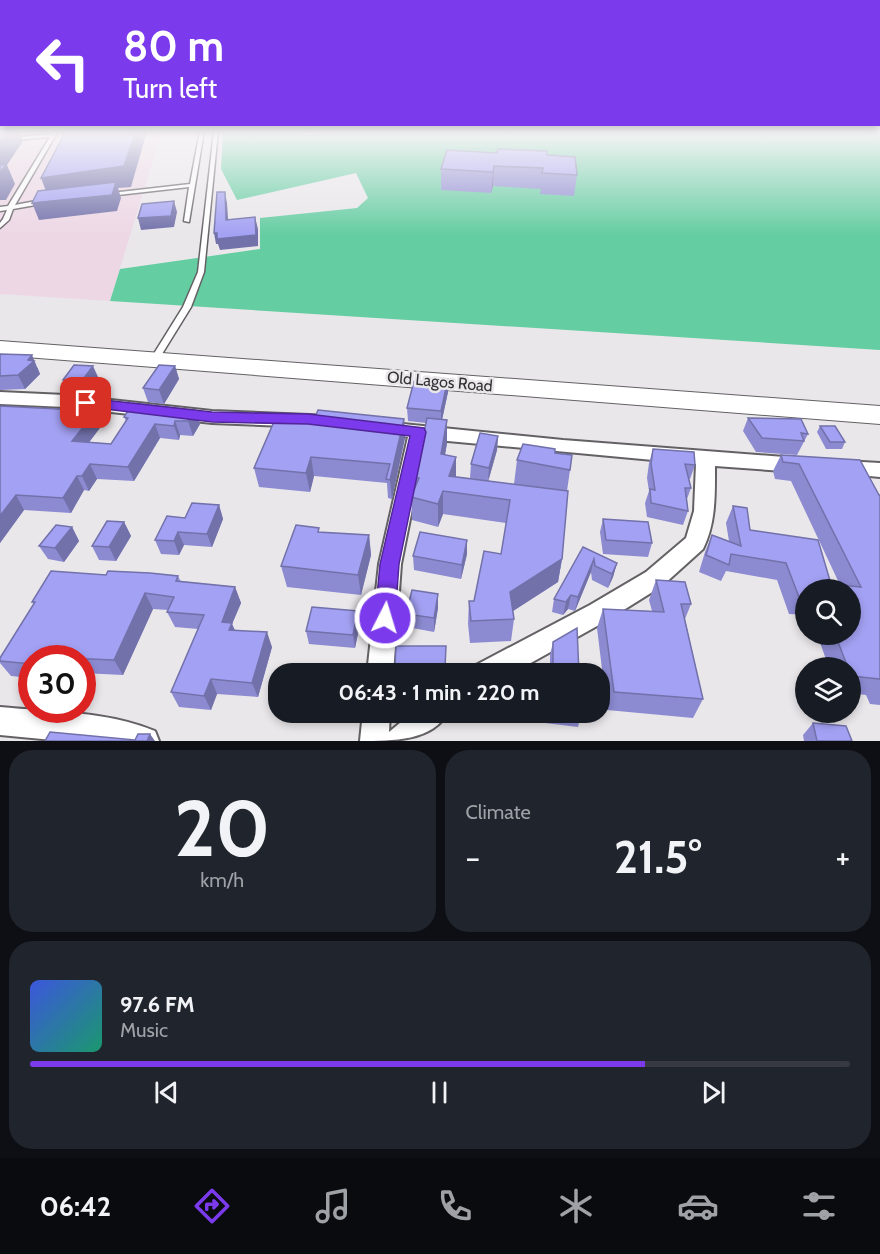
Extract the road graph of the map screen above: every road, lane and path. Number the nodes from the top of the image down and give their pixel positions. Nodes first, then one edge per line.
1 (35, 166) edge
2 (196, 166) edge
3 (212, 166) edge
4 (192, 185) junction
5 (105, 195) edge
6 (52, 201) edge
7 (10, 208) junction
8 (0, 209) edge
9 (188, 221) dead end
10 (0, 226) edge
11 (0, 348) edge
12 (154, 360) junction
13 (0, 398) edge
14 (880, 415) edge
15 (418, 432) junction
16 (706, 458) junction
17 (880, 471) edge
18 (381, 663) edge
19 (505, 663) edge
20 (0, 722) edge
21 (376, 723) edge
22 (421, 723) edge
23 (146, 741) edge
24 (374, 741) edge
25 (399, 741) edge

1 - 7 lane
2 - 4 lane
3 - 12 lane
4 - 5 lane
4 - 9 lane
6 - 7 lane
7 - 8 lane
7 - 10 lane
11 - 12 main road, Old Lagos Road
12 - 14 main road, Old Lagos Road
13 - 15 street
15 - 16 street
15 - 18 street
16 - 17 street
16 - 19 street
20 - 23 street
21 - 24 street
22 - 25 street

